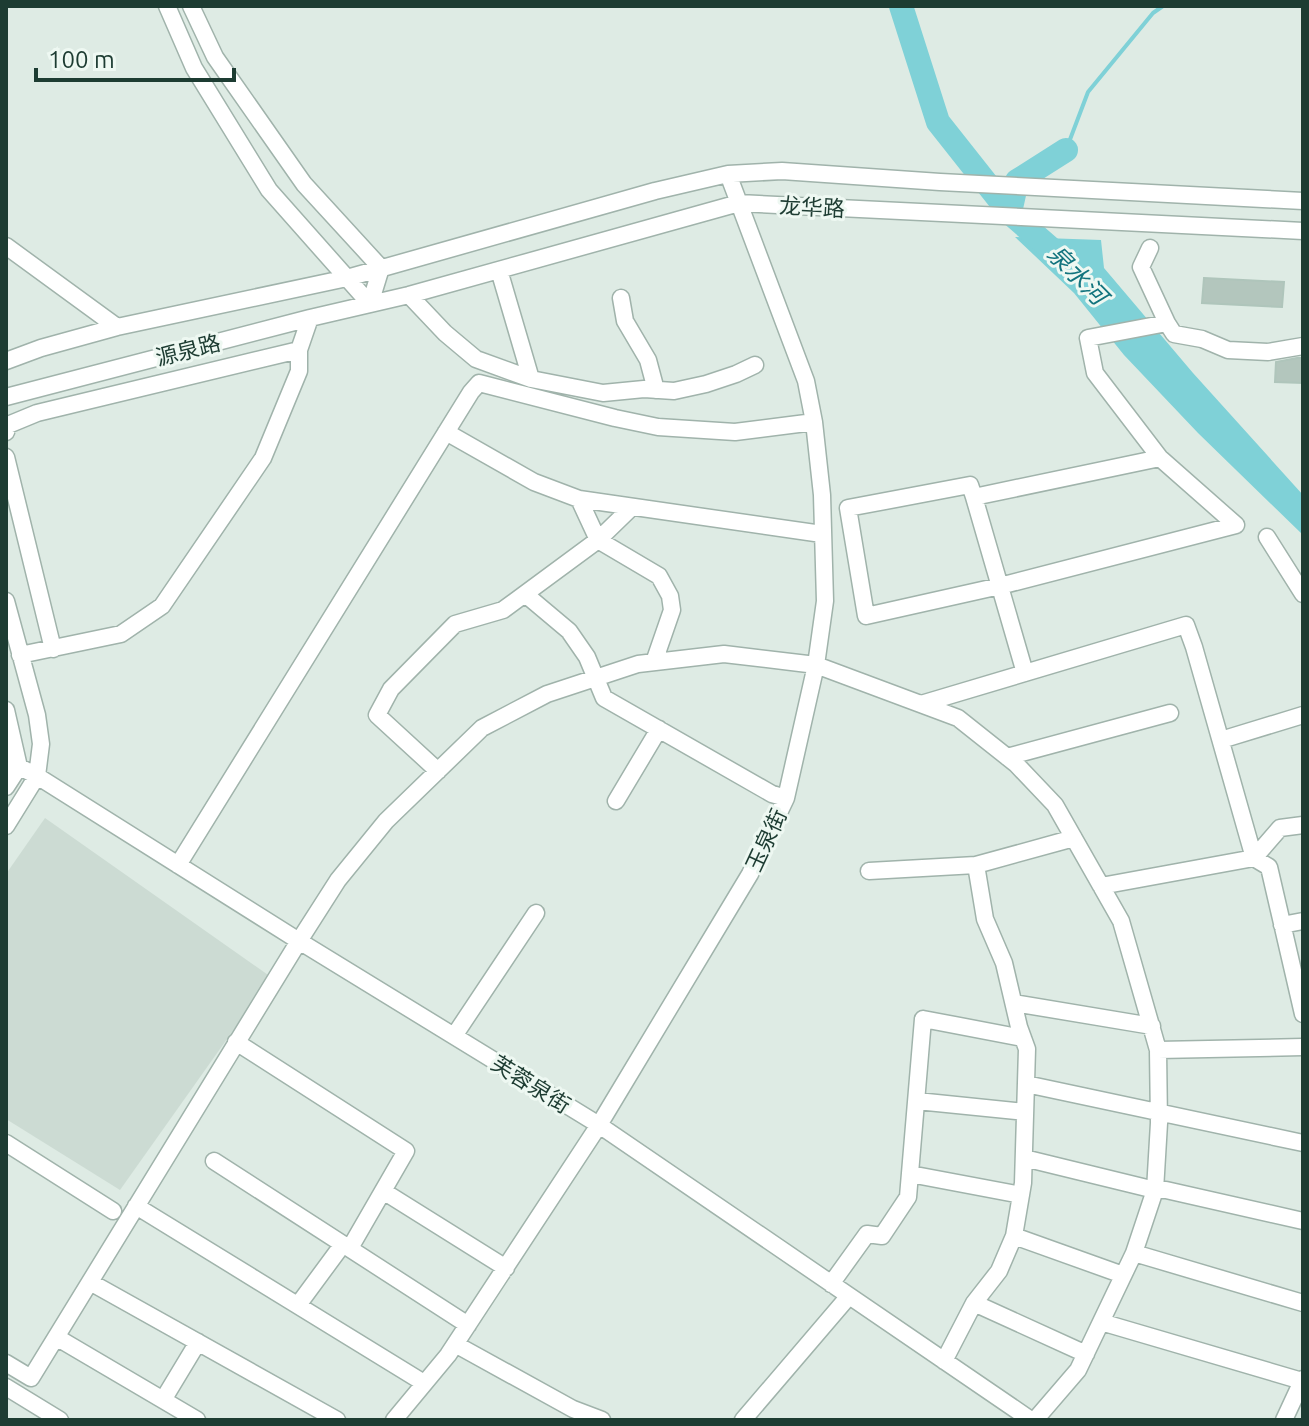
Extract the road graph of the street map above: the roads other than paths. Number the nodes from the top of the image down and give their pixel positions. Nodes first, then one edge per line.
1 (167, 6) edge
2 (191, 6) edge
3 (728, 174) junction
4 (1303, 201) edge
5 (739, 203) junction
6 (1303, 231) edge
7 (6, 246) edge
8 (1150, 248) dead end
9 (381, 268) junction
10 (499, 270) junction
11 (347, 278) junction
12 (409, 295) junction
13 (621, 298) dead end
14 (370, 304) junction
15 (310, 318) junction
16 (1167, 323) junction
17 (117, 327) junction
18 (1303, 346) edge
19 (299, 350) junction
20 (6, 361) edge
21 (755, 365) dead end
22 (531, 379) junction
23 (656, 390) junction
24 (6, 397) edge
25 (814, 422) junction
26 (6, 432) edge
27 (446, 432) junction
28 (6, 457) edge
29 (1160, 458) junction
30 (974, 497) junction
31 (579, 499) junction
32 (632, 507) junction
33 (822, 534) junction
34 (1267, 537) dead end
35 (598, 540) junction
36 (1000, 586) junction
37 (525, 594) junction
38 (1303, 594) edge
39 (6, 601) edge
40 (53, 649) junction
41 (20, 655) junction
42 (654, 662) junction
43 (816, 665) junction
44 (1025, 673) junction
45 (595, 678) junction
46 (921, 704) junction
47 (6, 710) edge
48 (1170, 713) dead end
49 (1303, 715) edge
50 (659, 729) junction
51 (1221, 740) junction
52 (1007, 757) junction
53 (12, 764) edge
54 (438, 771) junction
55 (37, 776) junction
56 (6, 787) edge
57 (786, 798) junction
58 (616, 801) dead end
59 (1303, 825) edge
60 (6, 826) edge
61 (1074, 838) junction
62 (1254, 858) junction
63 (178, 865) junction
64 (976, 865) junction
65 (869, 871) dead end
66 (1101, 886) junction
67 (536, 913) dead end
68 (1303, 921) edge
69 (1282, 925) junction
70 (299, 941) junction
71 (1014, 1003) junction
72 (1303, 1014) edge
73 (1152, 1026) junction
74 (454, 1036) junction
75 (1023, 1038) junction
76 (236, 1042) junction
77 (1303, 1047) edge
78 (1158, 1050) junction
79 (1026, 1084) junction
80 (917, 1101) junction
81 (1025, 1112) junction
82 (1159, 1112) junction
83 (599, 1125) junction
84 (6, 1143) edge
85 (1303, 1143) edge
86 (1024, 1158) junction
87 (214, 1161) dead end
88 (910, 1174) junction
89 (1155, 1190) junction
90 (383, 1191) junction
91 (1021, 1195) junction
92 (136, 1206) junction
93 (113, 1211) dead end
94 (1303, 1221) edge
95 (1014, 1236) junction
96 (346, 1246) junction
97 (1134, 1253) junction
98 (506, 1268) junction
99 (1123, 1275) junction
100 (90, 1282) junction
101 (831, 1284) junction
102 (849, 1296) junction
103 (974, 1303) junction
104 (1303, 1303) edge
105 (298, 1305) junction
106 (1101, 1322) junction
107 (468, 1325) junction
108 (56, 1337) junction
109 (198, 1342) junction
110 (455, 1344) junction
111 (1086, 1354) junction
112 (944, 1361) junction
113 (6, 1363) edge
114 (1303, 1380) edge
115 (424, 1383) junction
116 (6, 1387) edge
117 (163, 1400) junction
118 (60, 1420) edge
119 (197, 1420) edge
120 (337, 1420) edge
121 (394, 1420) edge
122 (602, 1420) edge
123 (743, 1420) edge
124 (1033, 1420) edge
125 (1284, 1420) edge

1 - 11 street
2 - 9 street
3 - 4 street, 龙华路
3 - 5 street, 玉泉街
3 - 9 street, 龙华路
5 - 6 street, 龙华路
5 - 10 street, 龙华路
5 - 25 street, 玉泉街
7 - 17 street
8 - 16 street
9 - 11 street, 龙华路
9 - 14 street
10 - 12 street, 龙华路
10 - 22 street
11 - 14 street
11 - 17 street, 源泉路
12 - 14 street, 龙华路
12 - 22 street
13 - 23 street
14 - 15 street, 源泉路
15 - 19 street
15 - 24 street, 源泉路
16 - 18 street
16 - 29 street
17 - 20 street, 源泉路
19 - 26 street
19 - 40 street
21 - 23 street
22 - 23 street
25 - 27 street
25 - 33 street, 玉泉街
27 - 31 street
27 - 63 street
28 - 40 street
29 - 30 street
29 - 36 street
30 - 36 street
30 - 36 street
31 - 32 street
31 - 35 street
32 - 33 street
32 - 35 street
33 - 43 street, 玉泉街
34 - 38 street
35 - 37 street
35 - 42 street
36 - 44 street
37 - 45 street
37 - 54 street
39 - 41 street
40 - 41 street
41 - 55 street
42 - 43 street
42 - 45 street
43 - 46 street
43 - 57 street, 玉泉街
44 - 46 street
44 - 51 street
45 - 50 street
45 - 54 street
46 - 52 street
47 - 53 street
48 - 52 street
49 - 51 street
50 - 57 street
50 - 58 street
51 - 62 street
52 - 61 street
53 - 55 street, 芙蓉泉街
53 - 56 street
54 - 70 street
55 - 60 street
55 - 63 street, 芙蓉泉街
57 - 83 street, 玉泉街
59 - 62 street
61 - 64 street
61 - 66 street
62 - 66 street
62 - 69 street
63 - 70 street, 芙蓉泉街
64 - 65 street
64 - 71 street
66 - 73 street
67 - 74 street
68 - 69 street
69 - 72 street
70 - 74 street, 芙蓉泉街
70 - 76 street
71 - 73 street
71 - 75 street
73 - 78 street
74 - 83 street, 芙蓉泉街
75 - 79 street
75 - 80 street
76 - 90 street
76 - 92 street
77 - 78 street
78 - 82 street
79 - 81 street
79 - 82 street
80 - 81 street
80 - 88 street
81 - 86 street
82 - 85 street
82 - 89 street
83 - 98 street, 玉泉街
83 - 101 street, 芙蓉泉街
84 - 93 street
86 - 89 street
86 - 91 street
87 - 96 street
88 - 91 street
88 - 101 street
89 - 94 street
89 - 97 street
90 - 96 street
90 - 98 street
91 - 95 street
92 - 100 street
92 - 105 street
95 - 99 street
95 - 103 street
96 - 105 street
96 - 107 street
97 - 99 street
97 - 104 street
98 - 107 street, 玉泉街
99 - 106 street
100 - 108 street
100 - 109 street
101 - 102 street, 芙蓉泉街
102 - 112 street, 芙蓉泉街
102 - 123 street
103 - 111 street
103 - 112 street
105 - 115 street
106 - 111 street
106 - 114 street
107 - 110 street, 玉泉街
108 - 113 street
108 - 117 street
109 - 117 street
109 - 120 street
110 - 115 street, 玉泉街
110 - 122 street
111 - 124 street
112 - 124 street, 芙蓉泉街
114 - 125 street
115 - 121 street, 玉泉街
116 - 118 street
117 - 119 street

